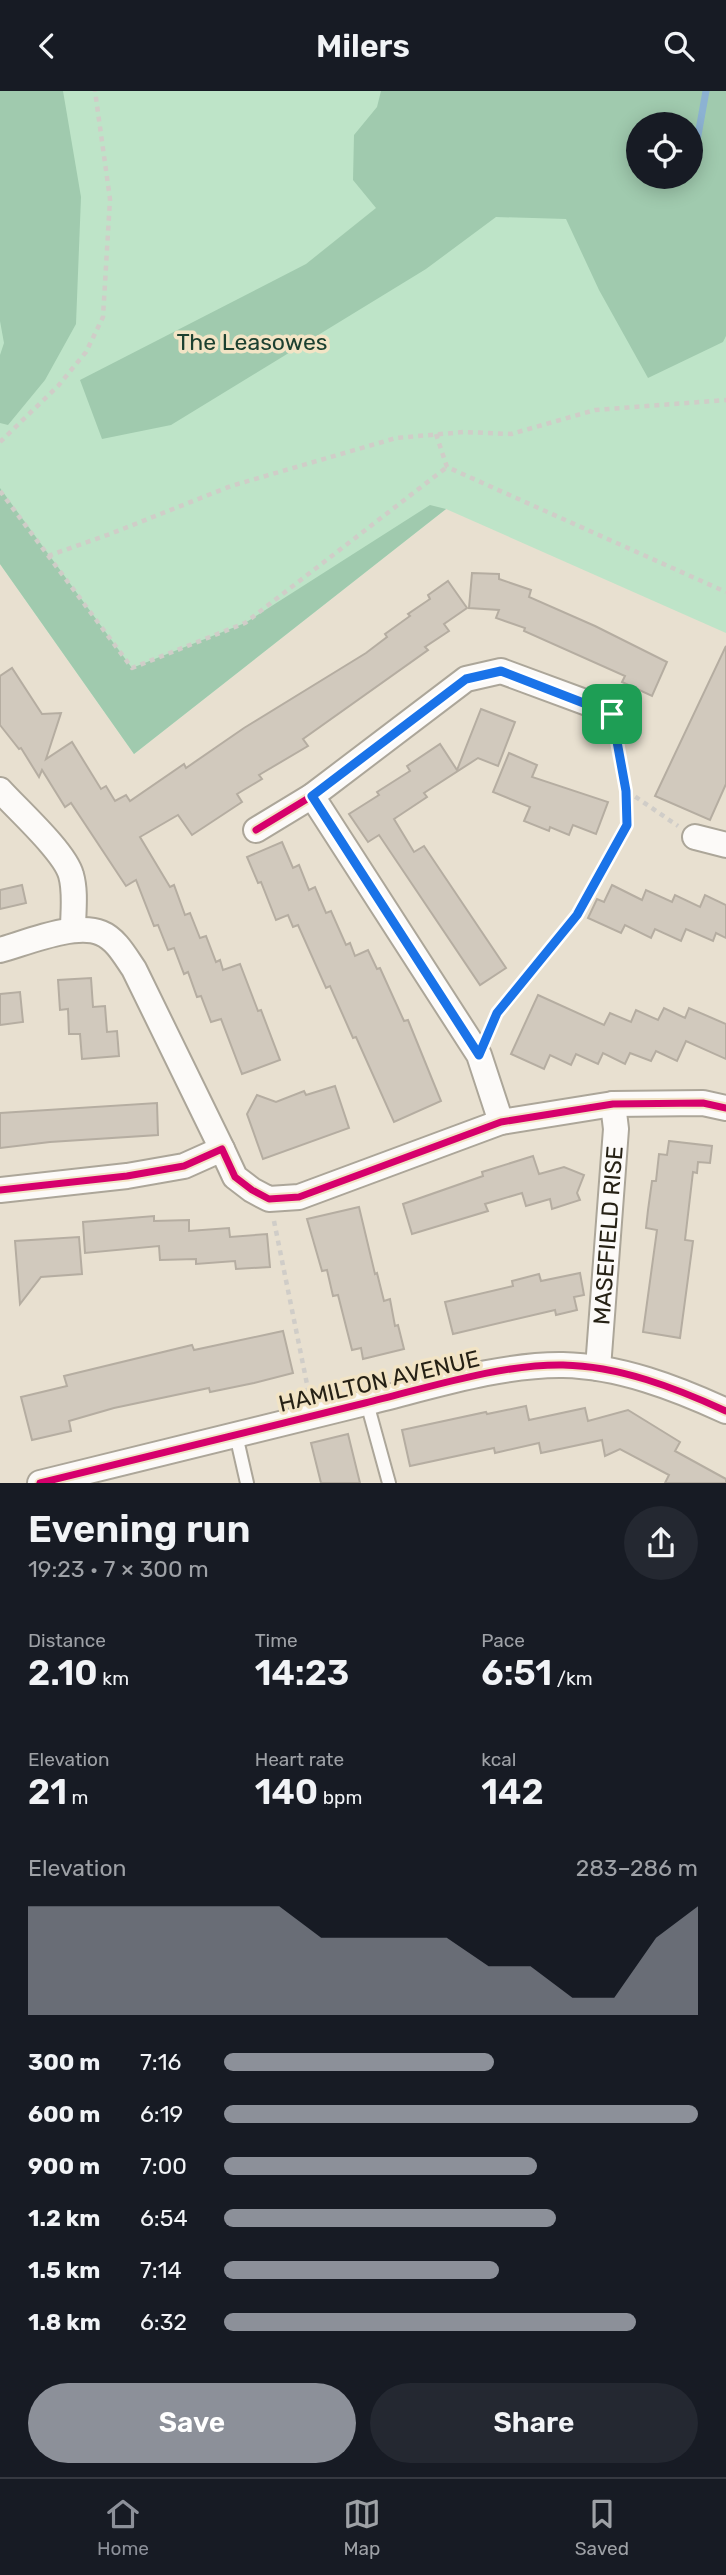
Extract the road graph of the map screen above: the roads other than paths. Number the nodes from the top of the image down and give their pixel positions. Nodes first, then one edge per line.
1 (593, 705) road end
2 (0, 790) edge
3 (312, 796) junction
4 (256, 830) dead end
5 (695, 837) road end
6 (726, 845) edge
7 (73, 930) junction
8 (0, 950) edge
9 (612, 1104) junction
10 (726, 1108) edge
11 (501, 1122) junction
12 (222, 1149) junction
13 (0, 1191) edge
14 (597, 1368) junction
15 (367, 1403) junction
16 (726, 1411) edge
17 (236, 1434) junction
18 (40, 1483) edge
19 (247, 1483) edge
20 (389, 1483) edge

1 - 3 street
2 - 7 street
3 - 4 street
3 - 11 street
5 - 6 street
7 - 8 street
7 - 12 street
9 - 10 street
9 - 11 street
9 - 14 street, MASEFIELD RISE
11 - 12 street
12 - 13 street
14 - 15 street, HAMILTON AVENUE
14 - 16 street, HAMILTON AVENUE
15 - 17 street, HAMILTON AVENUE
15 - 20 lane
17 - 18 street, HAMILTON AVENUE
17 - 19 lane

